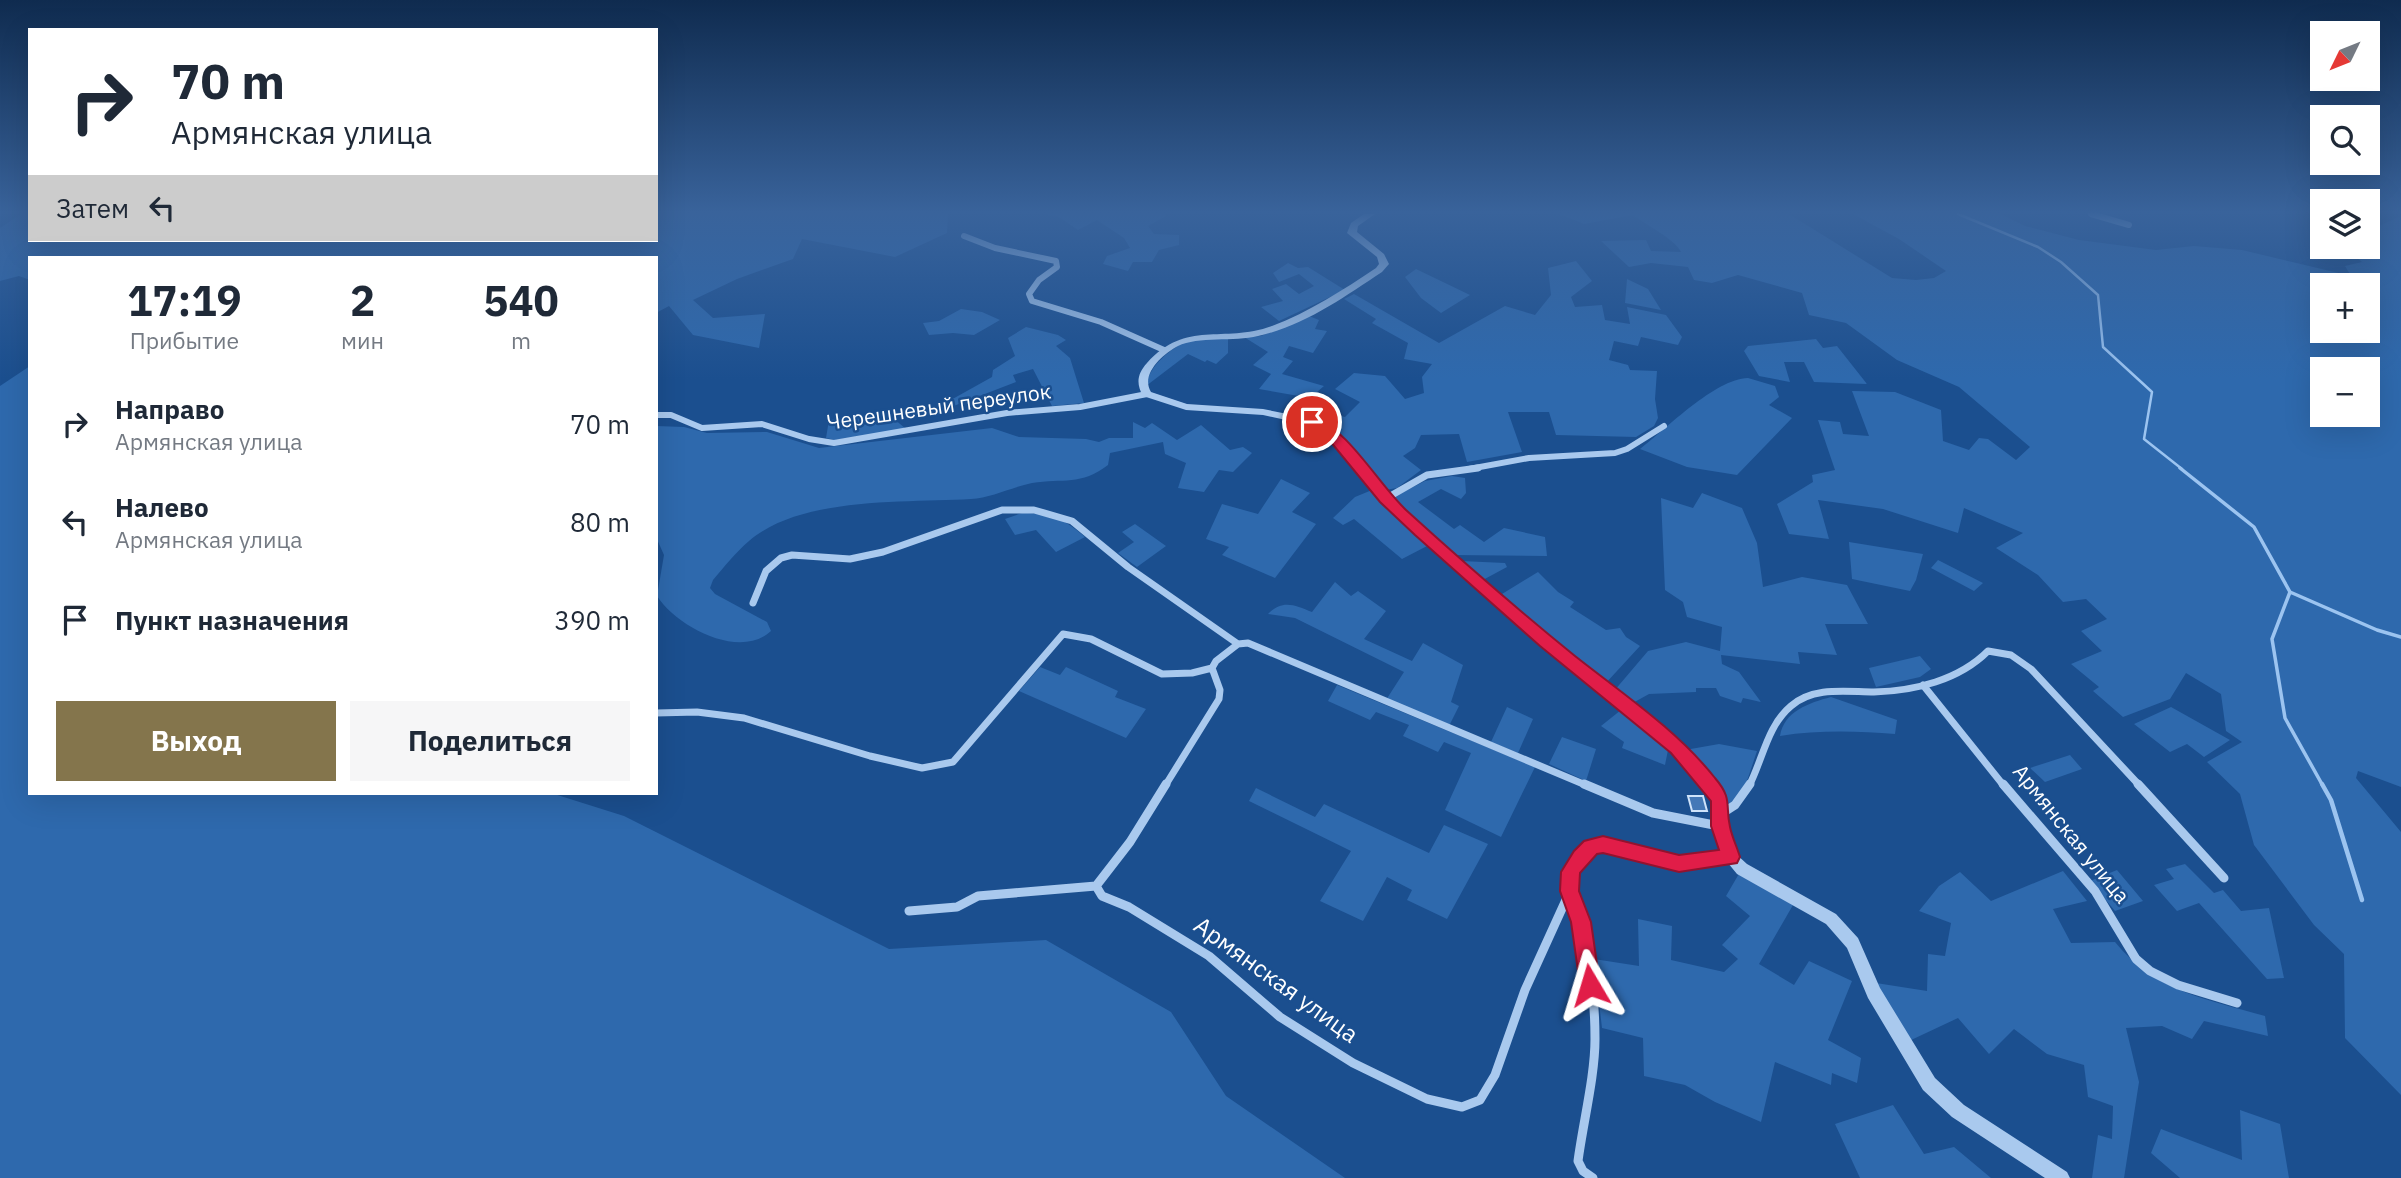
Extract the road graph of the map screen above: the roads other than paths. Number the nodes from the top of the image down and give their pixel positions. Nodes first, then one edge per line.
1 (1055, 269) edge
2 (1378, 269) edge
3 (1164, 350) junction
4 (1147, 394) junction
5 (658, 415) edge
6 (1664, 426) dead end
7 (1385, 499) junction
8 (753, 603) dead end
9 (1238, 644) junction
10 (1212, 668) junction
11 (1923, 685) junction
12 (658, 713) edge
13 (1720, 820) junction
14 (1730, 857) junction
15 (2224, 877) dead end
16 (1096, 886) junction
17 (1570, 891) junction
18 (909, 911) dead end
19 (2237, 1003) dead end
20 (1593, 1178) edge
21 (2062, 1178) edge

1 - 3 street
2 - 3 street
3 - 4 street
4 - 5 street, Черешневый переулок
4 - 7 street
6 - 7 street
7 - 13 street
8 - 9 street
9 - 10 street
9 - 13 street
10 - 12 street
10 - 16 street
11 - 13 street
11 - 15 street
11 - 19 street, Армянская улица
13 - 14 street
14 - 17 street, Армянская улица
14 - 21 street
16 - 17 street, Армянская улица
16 - 18 street
17 - 20 street

